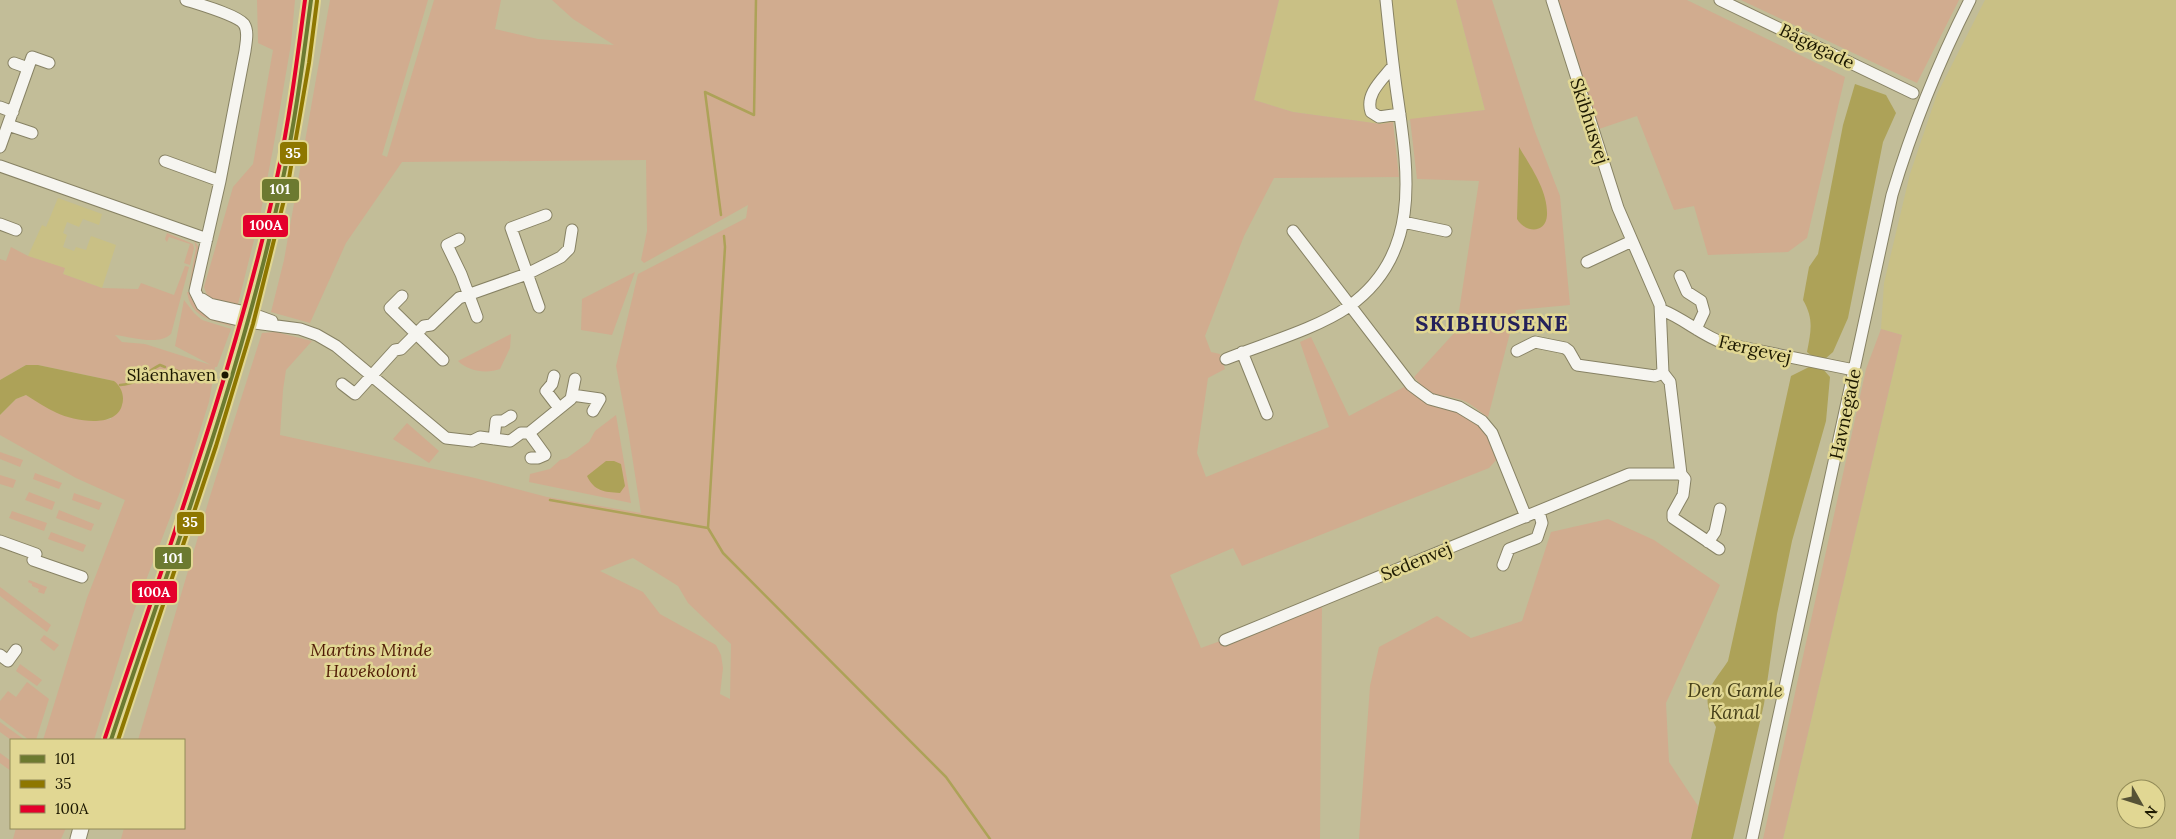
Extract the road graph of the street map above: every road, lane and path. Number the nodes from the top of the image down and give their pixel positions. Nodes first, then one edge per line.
1 (186, 0) edge
2 (311, 0) edge
3 (1386, 0) edge
4 (1552, 0) edge
5 (1720, 0) edge
6 (1970, 0) edge
7 (14, 63) dead end
8 (49, 63) dead end
9 (1393, 66) junction
10 (28, 68) junction
11 (1913, 93) dead end
12 (0, 108) edge
13 (13, 112) junction
14 (1400, 114) junction
15 (8, 125) junction
16 (32, 133) dead end
17 (0, 147) edge
18 (165, 161) dead end
19 (0, 166) edge
20 (220, 181) junction
21 (546, 215) dead end
22 (1403, 222) junction
23 (0, 224) edge
24 (16, 230) dead end
25 (572, 230) dead end
26 (1293, 231) dead end
27 (1446, 231) dead end
28 (207, 239) junction
29 (459, 239) dead end
30 (1632, 241) junction
31 (1587, 262) dead end
32 (527, 274) junction
33 (1680, 276) dead end
34 (468, 294) junction
35 (402, 296) dead end
36 (1349, 306) junction
37 (539, 307) dead end
38 (1662, 310) junction
39 (249, 318) junction
40 (477, 318) dead end
41 (1696, 329) junction
42 (416, 334) junction
43 (1517, 351) dead end
44 (1242, 352) junction
45 (1226, 359) dead end
46 (443, 360) dead end
47 (1854, 370) junction
48 (1663, 373) junction
49 (371, 375) junction
50 (554, 376) dead end
51 (575, 379) dead end
52 (342, 384) dead end
53 (572, 395) junction
54 (559, 408) junction
55 (593, 411) dead end
56 (1266, 414) dead end
57 (511, 416) dead end
58 (529, 433) junction
59 (494, 439) junction
60 (531, 458) dead end
61 (1681, 474) junction
62 (1720, 509) dead end
63 (1538, 512) junction
64 (1526, 517) junction
65 (0, 541) edge
66 (1708, 542) junction
67 (1719, 549) dead end
68 (1503, 565) dead end
69 (82, 576) dead end
70 (1225, 640) dead end
71 (16, 650) dead end
72 (0, 655) edge
73 (113, 738) edge
74 (1752, 839) edge

1 - 20 street
2 - 39 main road
3 - 9 street
4 - 30 street, Skibhusvej
5 - 11 street, Bågøgade
6 - 47 street, Havnegade
7 - 10 street
8 - 10 street
9 - 14 street
9 - 14 street
10 - 13 street
12 - 13 street
13 - 15 street
14 - 22 street
15 - 16 street
15 - 17 street
18 - 20 street
19 - 28 street
20 - 28 street
21 - 32 street
22 - 27 street
22 - 36 street
23 - 24 street
25 - 32 street
26 - 36 street
28 - 39 street
29 - 34 street
30 - 31 street
30 - 38 street, Skibhusvej
32 - 34 street
32 - 37 street
33 - 41 street
34 - 40 street
34 - 42 street
35 - 42 street
36 - 44 street
36 - 64 street
38 - 41 street, Færgevej
38 - 48 street, Skibhusvej
39 - 49 street
39 - 73 main road
41 - 47 street, Færgevej
42 - 46 street
42 - 49 street
43 - 48 street
44 - 45 street
44 - 56 street
47 - 74 street, Havnegade
48 - 61 street, Skibhusvej
49 - 52 street
49 - 59 street
50 - 54 street
51 - 53 street
53 - 54 street
53 - 55 street
54 - 58 street
57 - 59 street
58 - 59 street
58 - 60 street
61 - 63 street
61 - 66 street, Skibhusvej
62 - 66 street
63 - 64 street, Sedenvej
63 - 68 street
64 - 70 street, Sedenvej
65 - 69 street
66 - 67 street, Skibhusvej
71 - 72 street

